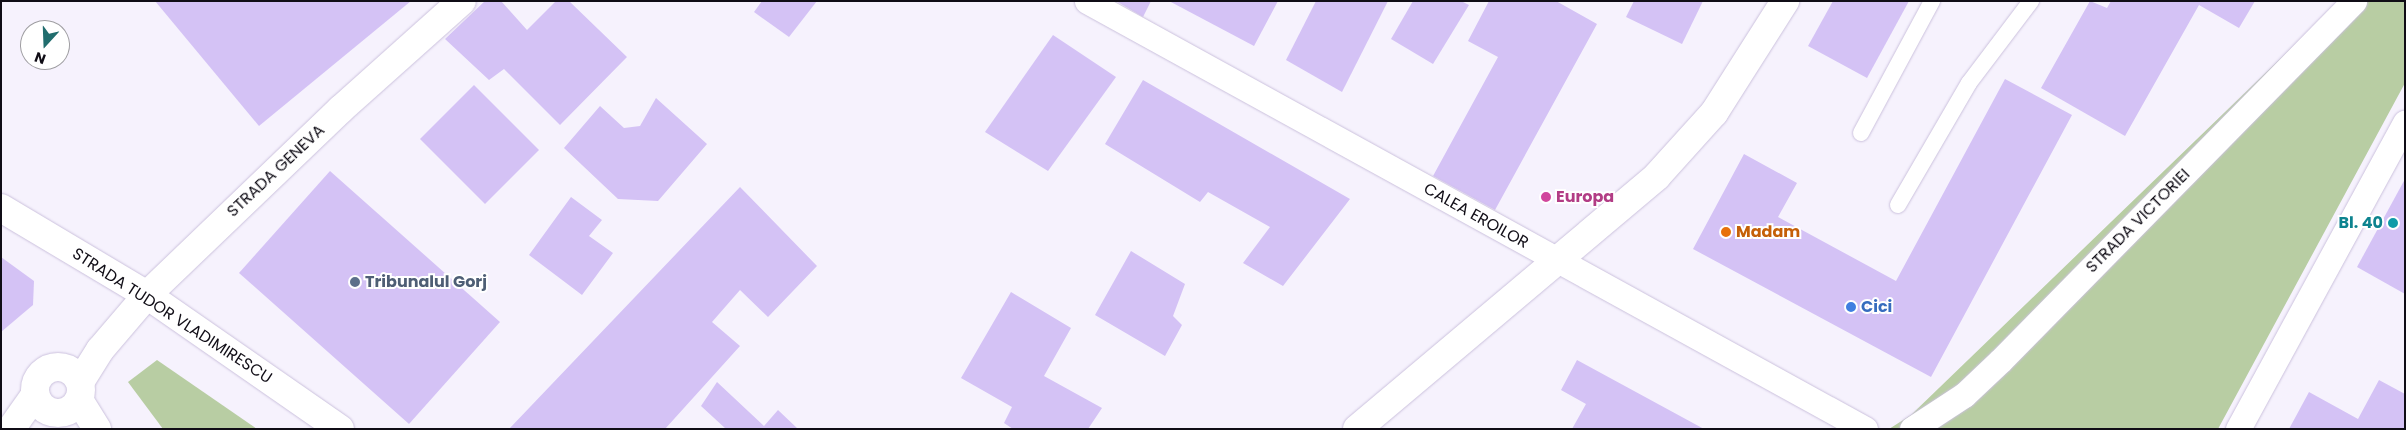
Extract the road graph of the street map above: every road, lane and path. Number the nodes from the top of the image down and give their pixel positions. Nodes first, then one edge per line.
1 (462, 1) edge
2 (1088, 1) edge
3 (1785, 1) edge
4 (1932, 1) edge
5 (2031, 1) edge
6 (2354, 1) edge
7 (2405, 123) edge
8 (1862, 133) dead end
9 (1898, 205) dead end
10 (1, 208) edge
11 (1556, 260) junction
12 (147, 296) junction
13 (63, 400) edge
14 (11, 428) edge
15 (97, 429) edge
16 (340, 429) edge
17 (1357, 429) edge
18 (1865, 429) edge
19 (1912, 429) edge
20 (2238, 429) edge

1 - 12 street, STRADA GENEVA
2 - 11 street, CALEA EROILOR
3 - 11 street
4 - 8 lane
5 - 9 lane
6 - 19 street, STRADA VICTORIEI
7 - 20 street
10 - 12 street, STRADA TUDOR VLADIMIRESCU
11 - 17 street
11 - 18 street, CALEA EROILOR
12 - 13 street, STRADA GENEVA
12 - 16 street, STRADA TUDOR VLADIMIRESCU
13 - 14 street, STRADA GENEVA
13 - 15 street

